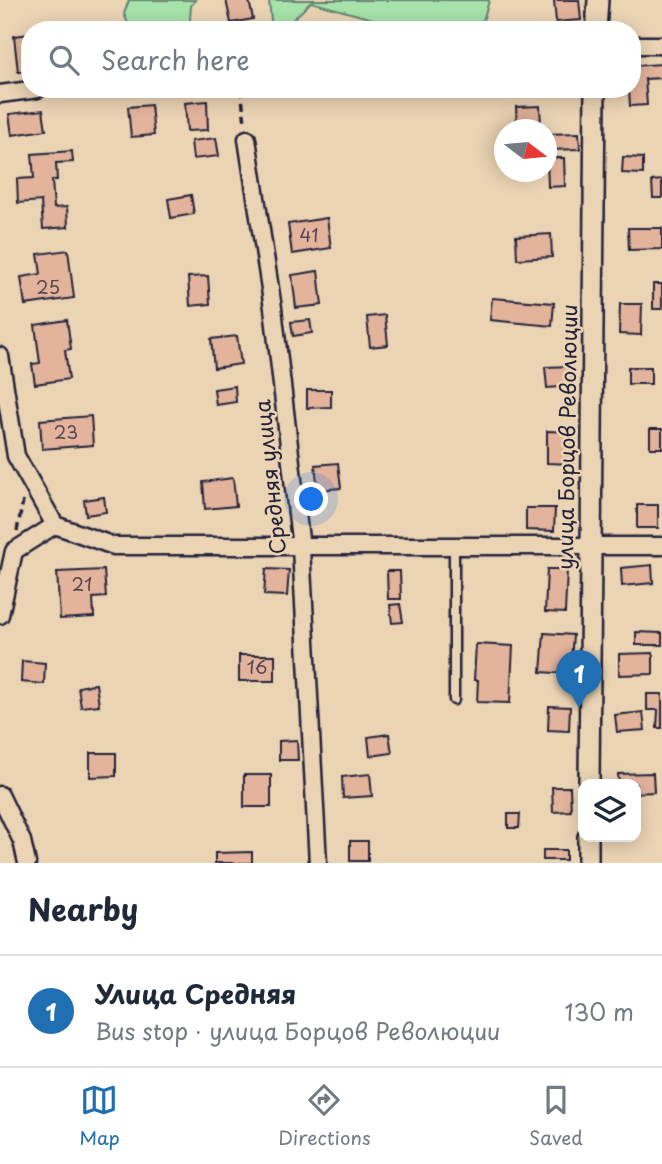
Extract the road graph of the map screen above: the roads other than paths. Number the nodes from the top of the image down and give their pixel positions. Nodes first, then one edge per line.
1 (598, 0) edge
2 (597, 21) edge
3 (641, 45) edge
4 (662, 45) edge
5 (21, 91) edge
6 (0, 94) edge
7 (594, 98) edge
8 (247, 139) road end
9 (0, 356) edge
10 (55, 525) junction
11 (662, 546) edge
12 (453, 547) junction
13 (589, 547) junction
14 (300, 548) junction
15 (0, 615) edge
16 (454, 700) dead end
17 (589, 779) edge
18 (0, 795) edge
19 (588, 842) edge
20 (27, 863) edge
21 (318, 863) edge
22 (588, 863) edge

1 - 2 street
3 - 4 street
5 - 6 street
7 - 13 street, улица Борцов Революции
8 - 14 street, Средняя улица
9 - 10 street
10 - 14 street
10 - 15 street
11 - 13 street
12 - 13 street
12 - 14 street
12 - 16 lane
13 - 17 street, улица Борцов Революции
14 - 21 street, Средняя улица
18 - 20 street
19 - 22 street

